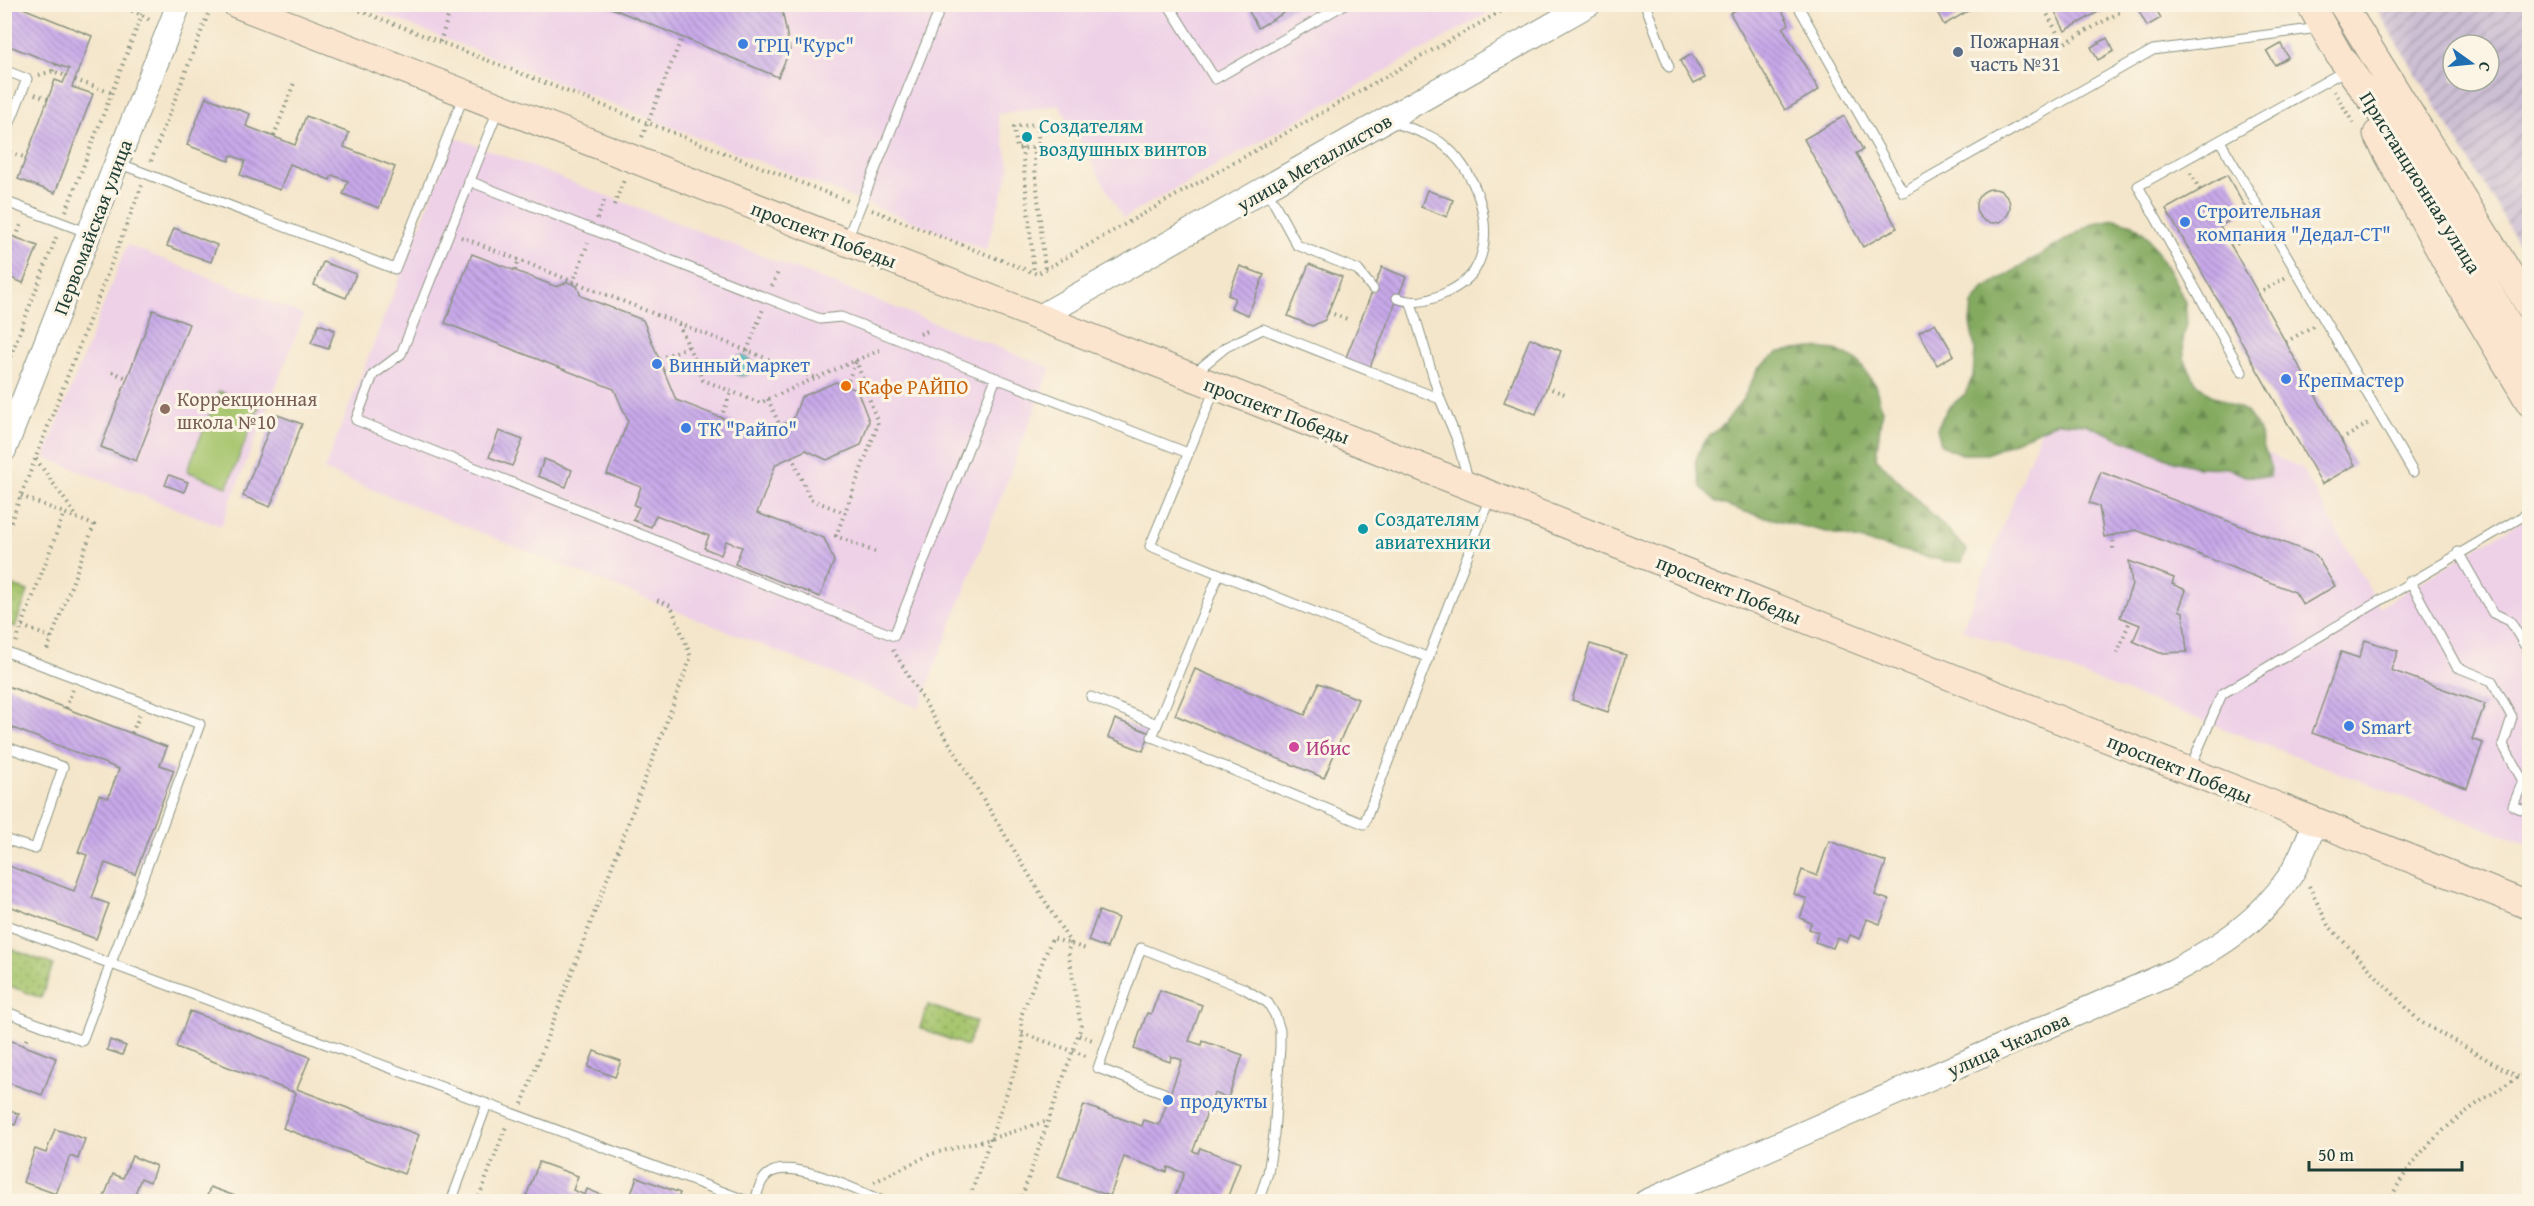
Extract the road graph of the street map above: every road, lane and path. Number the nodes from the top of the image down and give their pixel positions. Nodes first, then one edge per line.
1 (146, 4) edge
2 (179, 4) edge
3 (212, 4) edge
4 (236, 4) edge
5 (344, 4) edge
6 (443, 4) edge
7 (942, 4) edge
8 (1168, 4) edge
9 (1345, 4) edge
10 (1514, 4) edge
11 (1589, 4) edge
12 (1645, 4) edge
13 (1797, 4) edge
14 (2042, 4) edge
15 (2310, 4) edge
16 (2342, 4) edge
17 (451, 6) edge
18 (2122, 11) dead end
19 (2323, 28) junction
20 (682, 37) dead end
21 (440, 42) junction
22 (2342, 62) junction
23 (56, 64) dead end
24 (1669, 67) dead end
25 (4, 70) edge
26 (53, 71) junction
27 (66, 76) dead end
28 (27, 79) junction
29 (75, 80) dead end
30 (294, 83) dead end
31 (112, 93) junction
32 (464, 94) junction
33 (499, 107) junction
34 (1387, 120) junction
35 (648, 123) junction
36 (274, 136) dead end
37 (4, 138) edge
38 (2220, 141) junction
39 (1033, 147) junction
40 (1022, 148) junction
41 (4, 150) edge
42 (26, 158) dead end
43 (633, 160) junction
44 (2183, 161) junction
45 (118, 163) junction
46 (146, 174) junction
47 (469, 181) junction
48 (1267, 189) junction
49 (2200, 190) dead end
50 (4, 201) edge
51 (614, 205) dead end
52 (860, 206) junction
53 (1039, 208) junction
54 (1028, 210) junction
55 (62, 223) junction
56 (2269, 225) junction
57 (449, 232) junction
58 (89, 234) junction
59 (845, 243) junction
60 (2231, 247) dead end
61 (519, 260) junction
62 (514, 270) dead end
63 (1045, 270) junction
64 (2295, 272) junction
65 (1034, 273) junction
66 (1373, 289) dead end
67 (2258, 294) dead end
68 (1397, 298) dead end
69 (1411, 303) junction
70 (2529, 307) edge
71 (1328, 312) dead end
72 (1038, 318) junction
73 (1347, 319) dead end
74 (2324, 320) junction
75 (679, 324) junction
76 (930, 330) dead end
77 (901, 341) junction
78 (2286, 342) dead end
79 (688, 346) junction
80 (659, 359) dead end
81 (856, 360) junction
82 (2529, 361) edge
83 (2351, 368) junction
84 (112, 372) dead end
85 (2242, 372) dead end
86 (4, 373) edge
87 (1190, 376) junction
88 (127, 378) dead end
89 (816, 378) junction
90 (996, 378) junction
91 (846, 386) dead end
92 (1216, 386) junction
93 (1546, 387) dead end
94 (2313, 390) dead end
95 (731, 392) junction
96 (1567, 395) dead end
97 (768, 399) junction
98 (1440, 399) junction
99 (2529, 403) edge
100 (2379, 417) junction
101 (721, 418) dead end
102 (780, 426) dead end
103 (2341, 440) dead end
104 (4, 450) edge
105 (1188, 453) junction
106 (792, 456) dead end
107 (36, 458) junction
108 (2413, 472) dead end
109 (1480, 491) junction
110 (21, 496) junction
111 (2529, 512) edge
112 (64, 513) junction
113 (845, 513) junction
114 (78, 518) junction
115 (2113, 535) dead end
116 (4, 539) edge
117 (2113, 549) dead end
118 (2458, 552) junction
119 (878, 553) dead end
120 (1219, 574) junction
121 (2410, 581) junction
122 (654, 598) dead end
123 (2130, 621) dead end
124 (22, 626) junction
125 (894, 636) junction
126 (52, 638) junction
127 (8, 652) edge
128 (2117, 653) dead end
129 (2529, 654) edge
130 (1429, 658) junction
131 (42, 665) junction
132 (1091, 697) dead end
133 (1157, 724) junction
134 (4, 746) edge
135 (2189, 772) junction
136 (2529, 812) edge
137 (2316, 821) junction
138 (4, 839) edge
139 (2306, 880) dead end
140 (2529, 906) edge
141 (4, 924) edge
142 (1071, 944) junction
143 (1086, 949) dead end
144 (112, 964) junction
145 (4, 1011) edge
146 (1023, 1033) junction
147 (1073, 1051) junction
148 (1101, 1061) junction
149 (2529, 1070) edge
150 (2518, 1077) junction
151 (1164, 1093) dead end
152 (487, 1104) junction
153 (514, 1114) junction
154 (1048, 1121) junction
155 (990, 1139) junction
156 (855, 1190) junction
157 (2529, 1193) edge
158 (451, 1202) edge
159 (477, 1202) edge
160 (750, 1202) edge
161 (755, 1202) edge
162 (885, 1202) edge
163 (968, 1202) edge
164 (1020, 1202) edge
165 (1258, 1202) edge
166 (1646, 1202) edge
167 (2389, 1202) edge
168 (2526, 1202) edge

1 - 31 path
2 - 45 street, Первомайская улица
3 - 46 path
4 - 32 main road, проспект Победы
5 - 21 path
6 - 17 path
7 - 52 lane
8 - 9 lane
10 - 63 path
11 - 34 street, улица Металлистов
12 - 24 lane
13 - 19 lane
14 - 18 path
15 - 19 main road, Пристанционная улица
16 - 70 main road, Пристанционная улица
17 - 21 path
19 - 22 main road, Пристанционная улица
20 - 35 path
21 - 35 path
22 - 38 lane
22 - 82 main road, Пристанционная улица
22 - 99 main road
23 - 26 path
25 - 28 lane
26 - 27 path
26 - 28 path
28 - 37 lane
29 - 31 path
30 - 36 path
31 - 55 path
32 - 33 main road, проспект Победы
32 - 46 lane
33 - 43 main road, проспект Победы
33 - 47 lane
34 - 48 street, улица Металлистов
34 - 69 lane
35 - 43 path
35 - 52 path
38 - 44 lane
38 - 56 lane
39 - 40 path
39 - 40 path
39 - 53 path
40 - 54 path
41 - 42 path
43 - 51 path
43 - 59 main road, проспект Победы
44 - 49 path
44 - 85 lane
45 - 46 lane
45 - 58 street, Первомайская улица
46 - 107 path
47 - 57 lane
47 - 77 lane
48 - 66 lane
48 - 72 street, улица Металлистов
50 - 55 lane
52 - 59 lane
52 - 65 path
53 - 54 path
53 - 63 path
54 - 65 path
55 - 58 lane
55 - 86 path
56 - 60 path
56 - 64 lane
57 - 61 path
57 - 125 lane
58 - 104 street, Первомайская улица
59 - 72 main road, проспект Победы
61 - 62 path
61 - 75 path
63 - 65 path
64 - 67 path
64 - 74 lane
68 - 69 lane
69 - 98 lane
71 - 73 path
72 - 87 main road, проспект Победы
74 - 78 path
74 - 83 lane
75 - 79 path
75 - 89 path
76 - 77 path
77 - 81 path
77 - 90 lane
79 - 80 path
79 - 95 path
81 - 89 path
81 - 91 path
81 - 113 path
83 - 94 path
83 - 100 lane
84 - 88 path
87 - 92 main road, проспект Победы
87 - 98 lane
89 - 97 path
90 - 105 lane
90 - 125 lane
92 - 105 lane
92 - 109 main road, проспект Победы
93 - 96 path
95 - 97 path
95 - 101 path
97 - 102 path
98 - 109 lane
100 - 103 path
100 - 108 lane
105 - 120 lane
106 - 113 path
107 - 110 path
107 - 114 path
109 - 130 lane
109 - 135 main road, проспект Победы
110 - 112 path
110 - 116 path
111 - 118 lane
112 - 114 path
112 - 124 path
113 - 119 path
114 - 126 path
115 - 117 path
118 - 121 lane
118 - 129 lane
120 - 130 lane
120 - 133 lane
121 - 135 lane
121 - 136 lane
122 - 153 path
123 - 128 path
124 - 126 path
124 - 127 path
125 - 142 path
126 - 131 path
127 - 131 lane
130 - 133 lane
131 - 144 lane
132 - 133 lane
134 - 138 lane
135 - 137 main road, проспект Победы
137 - 140 main road, проспект Победы
137 - 166 street, улица Чкалова
139 - 150 path
141 - 144 lane
142 - 143 path
142 - 146 path
142 - 147 path
144 - 145 lane
144 - 152 lane
146 - 147 path
146 - 155 path
147 - 148 path
147 - 154 path
148 - 151 lane
148 - 165 lane
149 - 150 path
150 - 167 path
152 - 153 lane
152 - 158 lane
153 - 159 path
153 - 160 lane
154 - 155 path
154 - 164 path
155 - 156 path
155 - 163 path
156 - 161 lane
156 - 162 lane
157 - 168 path

